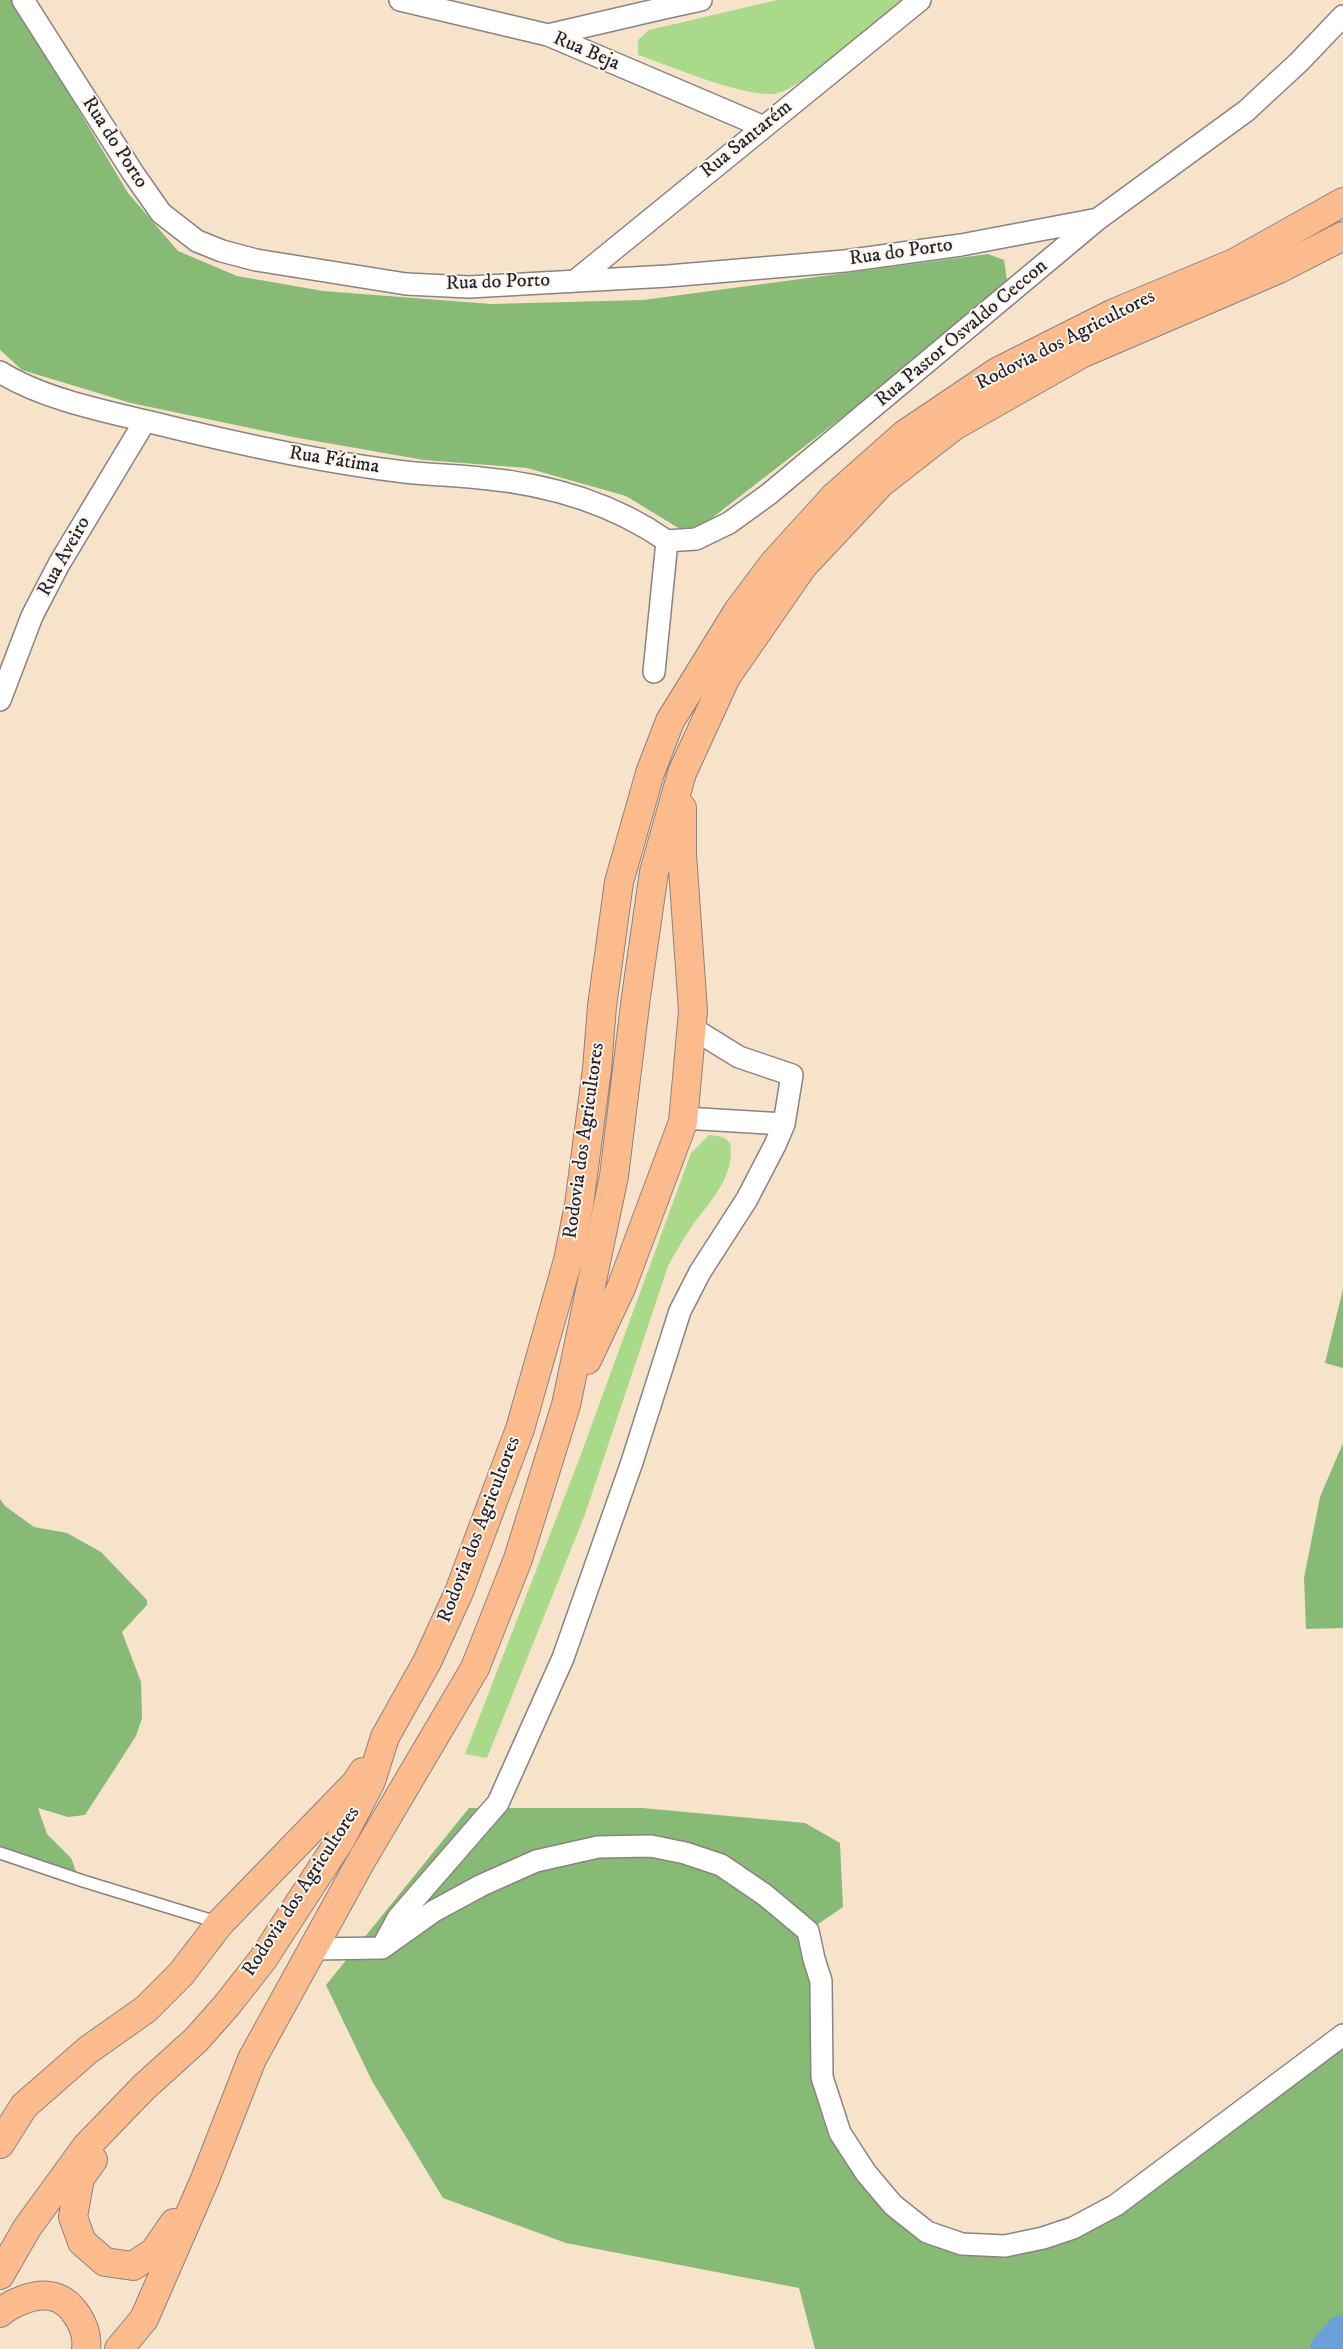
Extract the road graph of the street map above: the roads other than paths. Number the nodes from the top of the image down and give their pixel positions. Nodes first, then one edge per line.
1 (23, 0) edge
2 (400, 0) edge
3 (701, 0) edge
4 (920, 0) edge
5 (668, 4) edge
6 (1343, 16) edge
7 (548, 35) junction
8 (764, 127) junction
9 (1343, 202) edge
10 (1098, 219) junction
11 (1343, 236) edge
12 (575, 281) junction
13 (0, 372) edge
14 (145, 421) junction
15 (667, 541) junction
16 (654, 672) dead end
17 (0, 700) edge
18 (682, 773) junction
19 (692, 1028) junction
20 (684, 1118) junction
21 (784, 1124) junction
22 (566, 1404) junction
23 (385, 1737) junction
24 (0, 1853) edge
25 (220, 1923) junction
26 (382, 1948) junction
27 (313, 1950) junction
28 (1343, 2035) edge
29 (144, 2087) junction
30 (0, 2144) edge
31 (205, 2179) junction
32 (0, 2275) edge
33 (0, 2313) edge
34 (86, 2349) edge
35 (118, 2349) edge

1 - 12 street, Rua do Porto
2 - 7 street, Rua Beja
3 - 5 street
4 - 8 street, Rua Santarém
5 - 7 street
6 - 10 street, Rua Pastor Osvaldo Ceccon
7 - 8 street, Rua Beja
8 - 12 street, Rua Santarém
9 - 23 main road, Rodovia dos Agricultores
10 - 12 street, Rua do Porto
10 - 15 street, Rua Pastor Osvaldo Ceccon
11 - 18 main road, Rodovia dos Agricultores
13 - 14 street, Rua Fátima
14 - 15 street, Rua Fátima
14 - 17 street, Rua Aveiro
15 - 16 street
18 - 19 main road
18 - 22 main road, Rodovia dos Agricultores
19 - 20 main road
19 - 21 street
20 - 21 street
20 - 22 main road
21 - 26 street
22 - 27 main road, Rodovia dos Agricultores
23 - 25 main road
23 - 29 main road, Rodovia dos Agricultores
24 - 25 lane
25 - 30 main road
26 - 27 street
26 - 28 street
27 - 31 main road, Rodovia dos Agricultores
29 - 31 main road
29 - 32 main road, Rodovia dos Agricultores
31 - 35 main road, Rodovia dos Agricultores
33 - 34 main road

